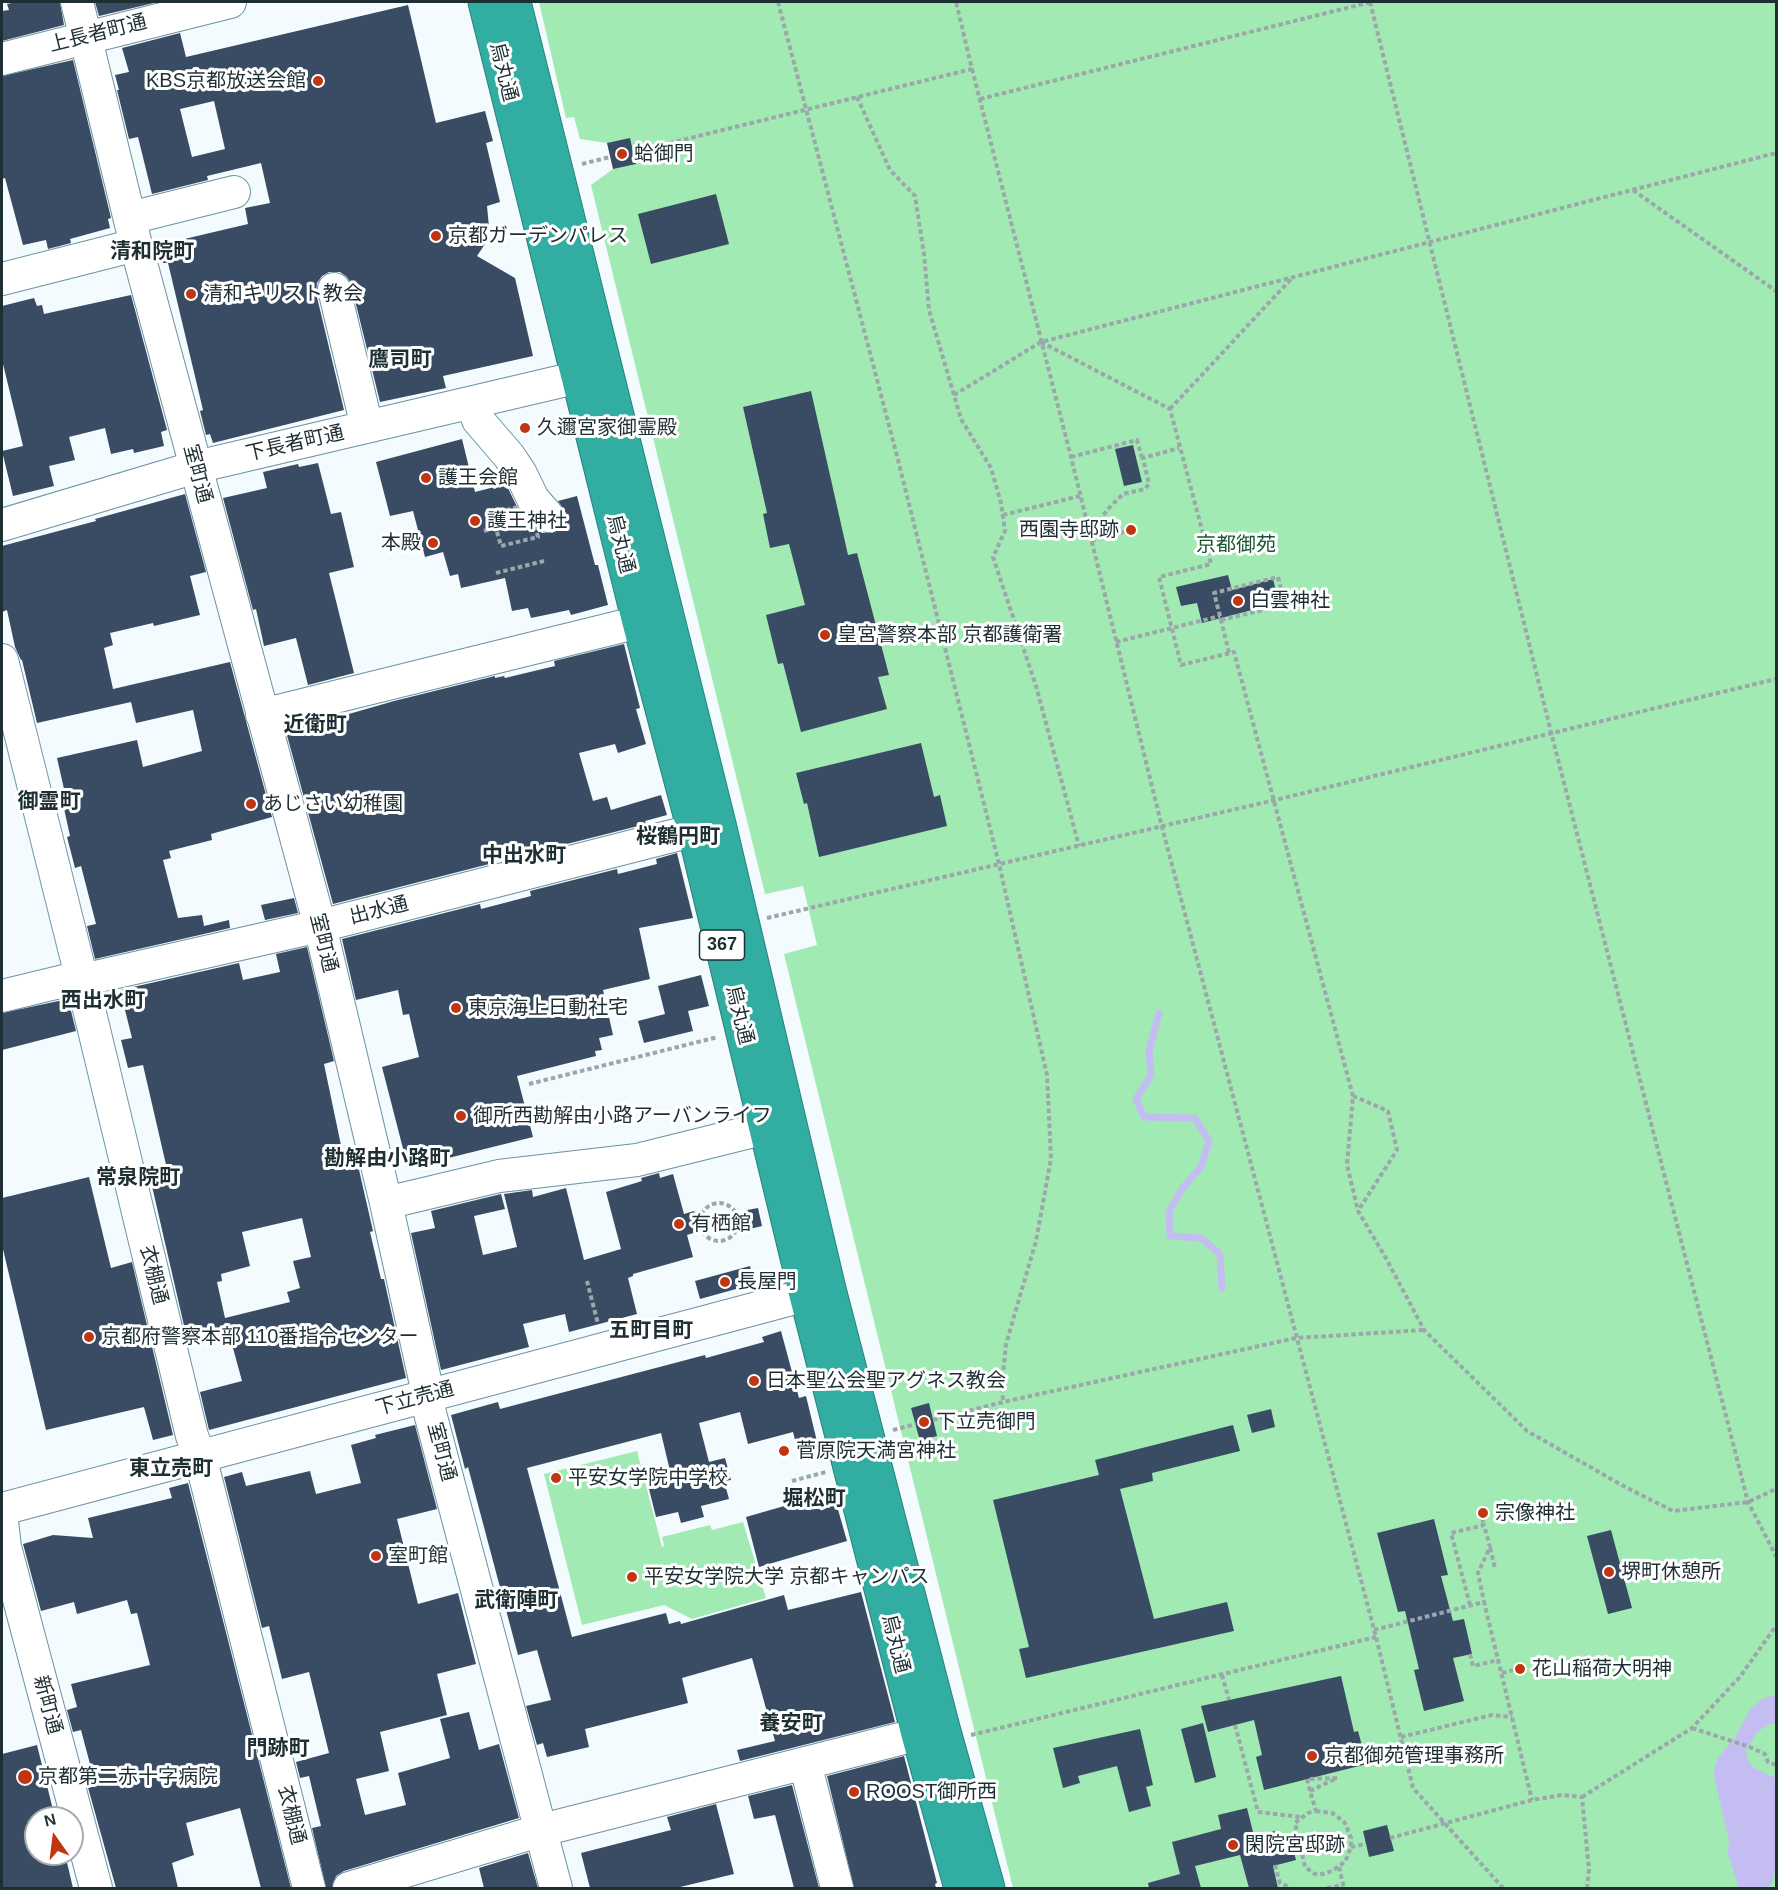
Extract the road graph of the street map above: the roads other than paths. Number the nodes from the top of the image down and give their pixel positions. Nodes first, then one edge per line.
1 (77, 2) edge
2 (230, 2) edge
3 (485, 2) edge
4 (514, 2) edge
5 (86, 38) junction
6 (2, 59) edge
7 (234, 192) dead end
8 (133, 232) junction
9 (2, 279) edge
10 (334, 289) dead end
11 (593, 374) junction
12 (473, 403) junction
13 (367, 427) junction
14 (196, 467) junction
15 (548, 516) dead end
16 (2, 525) edge
17 (639, 622) junction
18 (2, 660) edge
19 (262, 715) junction
20 (706, 827) junction
21 (320, 926) junction
22 (82, 980) junction
23 (2, 996) edge
24 (766, 1128) junction
25 (386, 1203) junction
26 (818, 1292) junction
27 (427, 1395) junction
28 (200, 1456) junction
29 (2, 1509) edge
30 (2, 1521) edge
31 (941, 1733) junction
32 (805, 1763) junction
33 (542, 1830) junction
34 (96, 1888) edge
35 (309, 1888) edge
36 (349, 1888) edge
37 (556, 1888) edge
38 (837, 1888) edge
39 (961, 1888) edge
40 (988, 1888) edge

1 - 5 street, 室町通
2 - 5 street, 上長者町通
3 - 11 highway, 烏丸通 / 367
4 - 11 highway, 烏丸通 / 367
5 - 6 street, 上長者町通
5 - 8 street, 室町通
7 - 8 street
8 - 9 street
8 - 14 street, 室町通
10 - 13 street
11 - 12 street, 下長者町通
11 - 17 highway, 烏丸通 / 367
11 - 20 highway, 烏丸通 / 367
12 - 13 street, 下長者町通
12 - 15 street
13 - 14 street, 下長者町通
14 - 16 street, 下長者町通
14 - 19 street, 室町通
17 - 19 street
17 - 20 highway, 烏丸通 / 367
18 - 22 street, 衣棚通
19 - 21 street, 室町通
20 - 21 street, 出水通
20 - 24 highway, 烏丸通 / 367
20 - 26 highway, 烏丸通 / 367
21 - 22 street, 出水通
21 - 25 street, 室町通
22 - 23 street, 出水通
22 - 28 street, 衣棚通
24 - 25 street
24 - 26 highway, 烏丸通 / 367
25 - 27 street, 室町通
26 - 27 street, 下立売通
26 - 31 highway, 烏丸通 / 367
27 - 28 street, 下立売通
27 - 33 street, 室町通
28 - 29 street, 下立売通
28 - 35 street, 衣棚通
30 - 34 street, 新町通
31 - 32 street
31 - 39 highway, 烏丸通 / 367
31 - 40 highway, 烏丸通 / 367
32 - 33 street
32 - 38 street
33 - 36 street
33 - 37 street, 室町通

